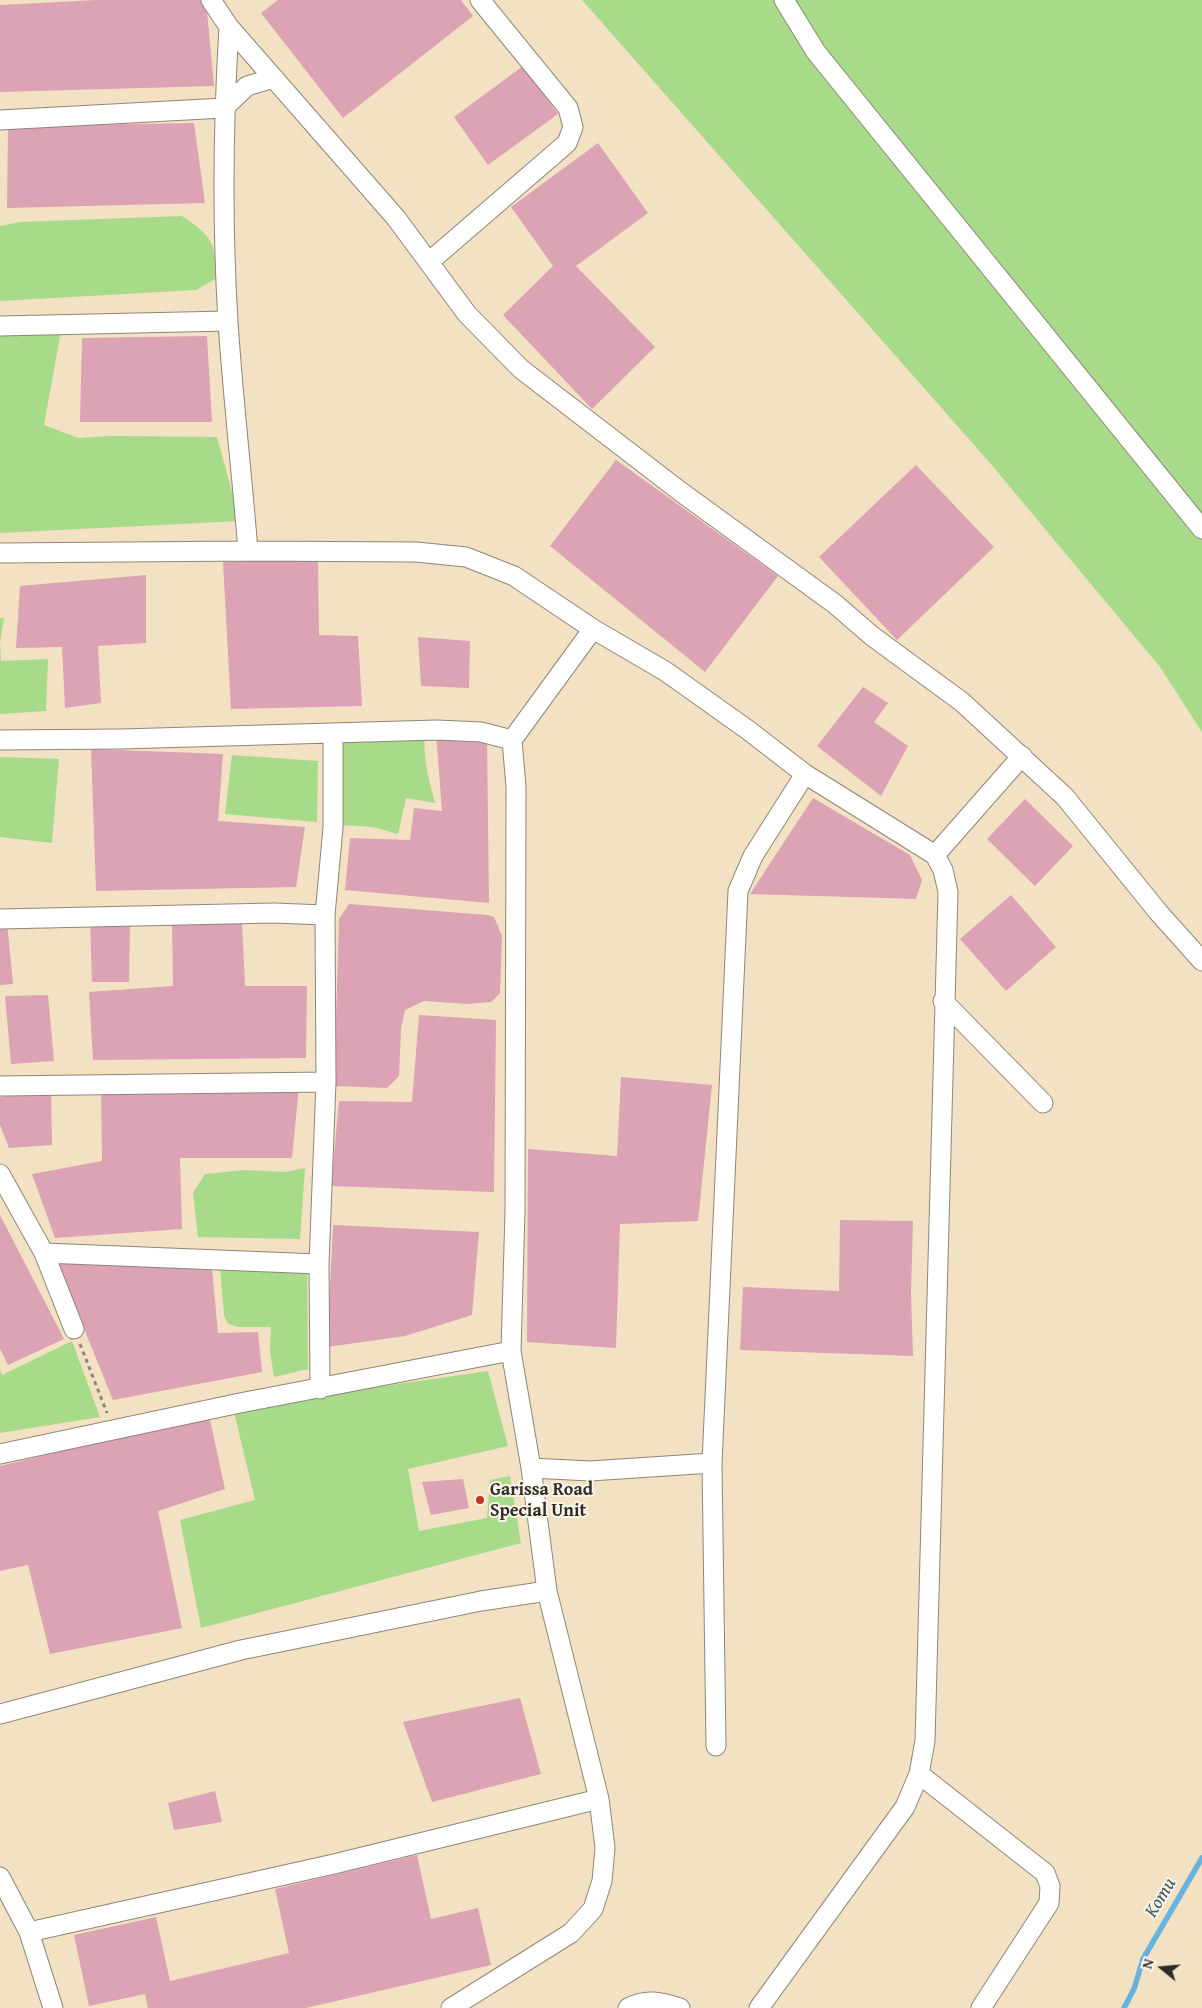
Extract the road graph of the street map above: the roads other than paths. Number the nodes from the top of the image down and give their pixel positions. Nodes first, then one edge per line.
1 (211, 0) edge
2 (480, 0) edge
3 (784, 0) edge
4 (229, 27) junction
5 (274, 78) junction
6 (224, 108) junction
7 (0, 120) edge
8 (429, 262) junction
9 (228, 321) junction
10 (0, 326) edge
11 (1202, 529) edge
12 (248, 552) junction
13 (0, 553) edge
14 (593, 629) junction
15 (333, 734) junction
16 (0, 740) edge
17 (512, 740) junction
18 (1022, 756) junction
19 (805, 774) junction
20 (935, 854) junction
21 (325, 915) junction
22 (0, 918) edge
23 (1202, 961) edge
24 (943, 1002) junction
25 (326, 1082) junction
26 (0, 1086) edge
27 (1042, 1103) dead end
28 (0, 1174) edge
29 (44, 1253) junction
30 (319, 1264) junction
31 (74, 1330) road end
32 (511, 1351) junction
33 (320, 1389) junction
34 (0, 1454) edge
35 (712, 1463) junction
36 (531, 1468) junction
37 (547, 1591) junction
38 (0, 1714) edge
39 (716, 1746) dead end
40 (919, 1774) junction
41 (599, 1799) junction
42 (0, 1877) edge
43 (29, 1932) junction
44 (53, 2008) edge
45 (451, 2008) edge
46 (628, 2008) edge
47 (680, 2008) edge
48 (759, 2008) edge
49 (980, 2008) edge

1 - 4 street
2 - 8 street
3 - 11 street
4 - 5 street
4 - 6 street
5 - 6 street
5 - 8 street
6 - 7 street
6 - 9 street
8 - 18 street
9 - 10 street
9 - 12 street
12 - 13 street
12 - 14 street
14 - 17 street
14 - 19 street
15 - 16 street
15 - 17 street
15 - 21 street
17 - 32 street
18 - 20 street
18 - 23 street
19 - 20 street
19 - 35 street
20 - 24 street
21 - 22 street
21 - 25 street
24 - 27 street
24 - 40 street
25 - 26 street
25 - 30 street
28 - 29 street
29 - 30 street
29 - 31 street
30 - 33 street
32 - 33 street
32 - 36 street
33 - 34 street
35 - 36 street
35 - 39 street
36 - 37 street
37 - 38 street
37 - 41 street
40 - 48 street
40 - 49 street
41 - 43 street
41 - 45 street
42 - 43 street
43 - 44 street
46 - 47 street

